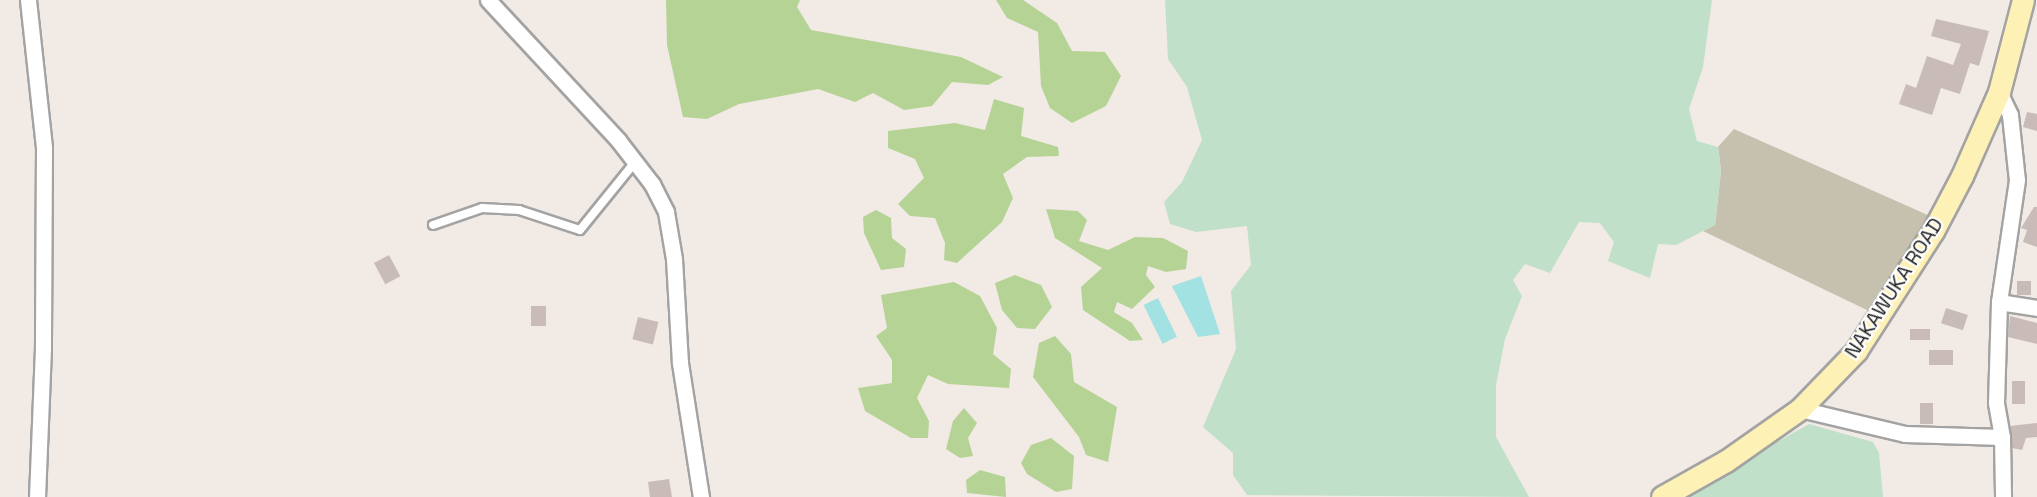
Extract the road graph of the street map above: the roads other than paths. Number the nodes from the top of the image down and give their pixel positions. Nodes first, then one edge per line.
1 (28, 0) edge
2 (488, 0) edge
3 (2023, 0) edge
4 (1998, 92) junction
5 (635, 162) junction
6 (433, 225) dead end
7 (1999, 302) junction
8 (2037, 308) edge
9 (1800, 409) junction
10 (2002, 437) junction
11 (36, 497) edge
12 (701, 497) edge
13 (1662, 497) edge
14 (2003, 497) edge

1 - 11 street
2 - 5 street
3 - 4 main road, NAKAWUKA ROAD
4 - 7 street
4 - 9 main road, NAKAWUKA ROAD
5 - 6 lane
5 - 12 street
7 - 8 street
7 - 10 street
9 - 10 street
9 - 13 main road, NAKAWUKA ROAD
10 - 14 street

